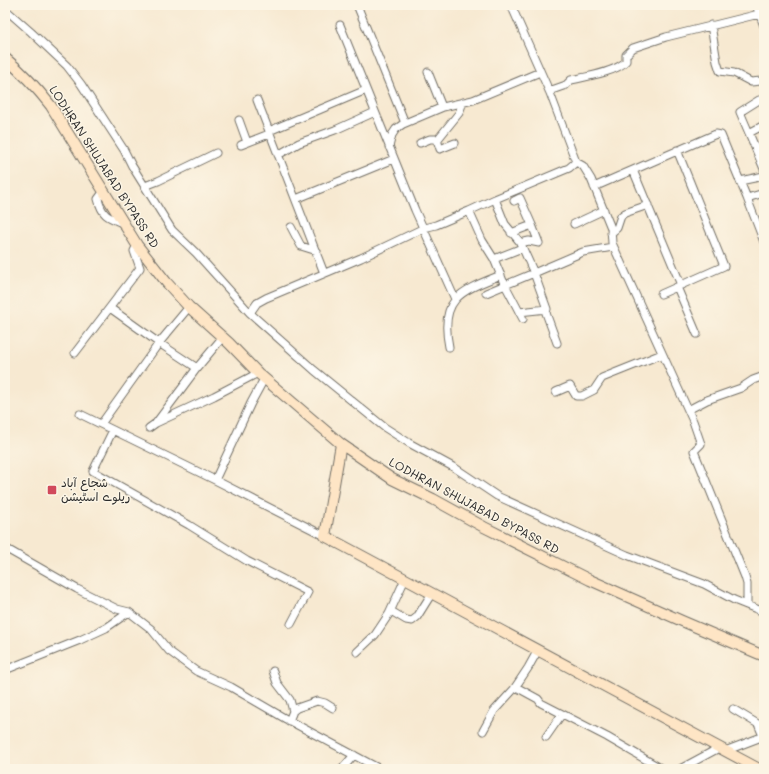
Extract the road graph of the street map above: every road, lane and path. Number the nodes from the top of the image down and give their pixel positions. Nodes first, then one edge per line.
1 (357, 5) edge
2 (511, 5) edge
3 (756, 5) edge
4 (5, 9) edge
5 (759, 14) junction
6 (340, 25) dead end
7 (711, 25) junction
8 (764, 26) edge
9 (5, 58) edge
10 (428, 72) dead end
11 (540, 72) junction
12 (761, 81) dead end
13 (366, 90) junction
14 (549, 91) junction
15 (257, 100) dead end
16 (759, 100) dead end
17 (463, 102) junction
18 (442, 107) junction
19 (375, 112) junction
20 (239, 120) dead end
21 (405, 123) junction
22 (764, 125) edge
23 (269, 132) junction
24 (749, 133) junction
25 (438, 139) junction
26 (420, 143) dead end
27 (455, 143) dead end
28 (389, 148) junction
29 (677, 150) junction
30 (216, 153) dead end
31 (278, 155) junction
32 (762, 157) edge
33 (394, 159) junction
34 (576, 162) junction
35 (764, 169) edge
36 (633, 170) junction
37 (764, 176) edge
38 (740, 181) junction
39 (145, 186) junction
40 (594, 187) junction
41 (764, 193) edge
42 (747, 198) junction
43 (296, 199) junction
44 (495, 199) junction
45 (514, 201) dead end
46 (648, 205) junction
47 (604, 210) junction
48 (469, 211) junction
49 (574, 224) dead end
50 (761, 224) edge
51 (532, 225) junction
52 (291, 227) dead end
53 (424, 228) junction
54 (511, 233) junction
55 (611, 233) junction
56 (764, 242) edge
57 (137, 245) junction
58 (521, 246) junction
59 (613, 247) junction
60 (317, 251) junction
61 (494, 259) junction
62 (324, 273) junction
63 (534, 273) junction
64 (501, 274) junction
65 (505, 284) junction
66 (679, 286) junction
67 (486, 293) dead end
68 (661, 294) dead end
69 (455, 300) junction
70 (189, 307) junction
71 (110, 308) junction
72 (547, 309) junction
73 (250, 313) junction
74 (697, 334) dead end
75 (222, 338) junction
76 (160, 343) junction
77 (557, 343) dead end
78 (450, 347) dead end
79 (75, 353) dead end
80 (662, 354) junction
81 (197, 368) junction
82 (261, 376) junction
83 (764, 376) edge
84 (556, 392) dead end
85 (688, 410) junction
86 (80, 414) dead end
87 (156, 423) junction
88 (101, 424) junction
89 (149, 428) dead end
90 (113, 430) junction
91 (341, 444) junction
92 (215, 480) junction
93 (325, 536) junction
94 (5, 548) edge
95 (406, 579) junction
96 (432, 594) junction
97 (747, 605) junction
98 (391, 610) junction
99 (129, 612) junction
100 (764, 612) edge
101 (291, 624) dead end
102 (538, 650) junction
103 (358, 652) dead end
104 (764, 656) edge
105 (5, 670) edge
106 (273, 671) dead end
107 (516, 687) junction
108 (333, 708) dead end
109 (733, 710) dead end
110 (293, 711) junction
111 (562, 714) junction
112 (289, 721) junction
113 (483, 731) dead end
114 (763, 736) edge
115 (546, 737) dead end
116 (722, 749) junction
117 (354, 755) junction
118 (342, 769) edge
119 (380, 769) edge
120 (662, 769) edge
121 (680, 769) edge
122 (759, 769) edge

1 - 21 street
2 - 11 street
3 - 5 street
4 - 39 street
5 - 7 street
5 - 8 street
6 - 13 street
7 - 12 street
7 - 14 street
9 - 57 street, LODHRAN SHUJABAD BYPASS RD
10 - 18 street
11 - 14 street
11 - 17 street
13 - 19 street
13 - 23 street
14 - 34 street
15 - 23 street
16 - 24 street
17 - 18 street
17 - 25 street
18 - 21 street
19 - 28 street
19 - 31 street
20 - 23 street
21 - 28 street
22 - 24 street
23 - 31 street
24 - 32 street
25 - 26 street
25 - 27 street
28 - 33 street
29 - 36 street
29 - 38 street
29 - 66 street
30 - 39 street
31 - 43 street
32 - 35 street
33 - 43 street
33 - 53 street
34 - 40 street
34 - 44 street
36 - 40 street
36 - 46 street
37 - 38 street
38 - 42 street
39 - 73 street
40 - 47 street
41 - 42 street
42 - 50 street
43 - 60 street
44 - 48 street
44 - 54 street
45 - 51 street
46 - 55 street
46 - 66 street
47 - 49 street
47 - 55 street
48 - 53 street
48 - 61 street
50 - 56 street
51 - 54 street
51 - 58 street
52 - 60 street
53 - 62 street
53 - 69 street
54 - 58 street
55 - 59 street
57 - 70 street, LODHRAN SHUJABAD BYPASS RD
57 - 71 street
58 - 61 street
58 - 63 street
59 - 63 street
59 - 80 street
60 - 62 street
61 - 64 street
62 - 73 street
63 - 65 street
63 - 72 street
64 - 65 street
64 - 69 street
65 - 67 street
65 - 72 street
66 - 68 street
66 - 74 street
69 - 78 street
70 - 75 street, LODHRAN SHUJABAD BYPASS RD
70 - 76 street
71 - 76 street
71 - 79 street
72 - 77 street
73 - 97 street
75 - 81 street
75 - 82 street, LODHRAN SHUJABAD BYPASS RD
76 - 81 street
76 - 88 street
80 - 84 street
80 - 85 street
81 - 87 street
82 - 87 street
82 - 91 street, LODHRAN SHUJABAD BYPASS RD
82 - 92 street
83 - 85 street
85 - 97 street
86 - 88 street
87 - 89 street
88 - 90 street
90 - 92 street
90 - 101 street
91 - 93 street
91 - 104 street, LODHRAN SHUJABAD BYPASS RD
92 - 93 street
93 - 95 street
94 - 99 street
95 - 96 street
95 - 98 street
96 - 98 street
96 - 102 street
97 - 100 street
98 - 103 street
99 - 105 street
99 - 112 street
102 - 107 street
102 - 116 street
106 - 110 street
107 - 111 street
107 - 113 street
108 - 110 street
109 - 114 street
110 - 112 street
111 - 115 street
111 - 120 street
112 - 117 street
114 - 116 street
116 - 121 street
116 - 122 street
117 - 118 street
117 - 119 street

